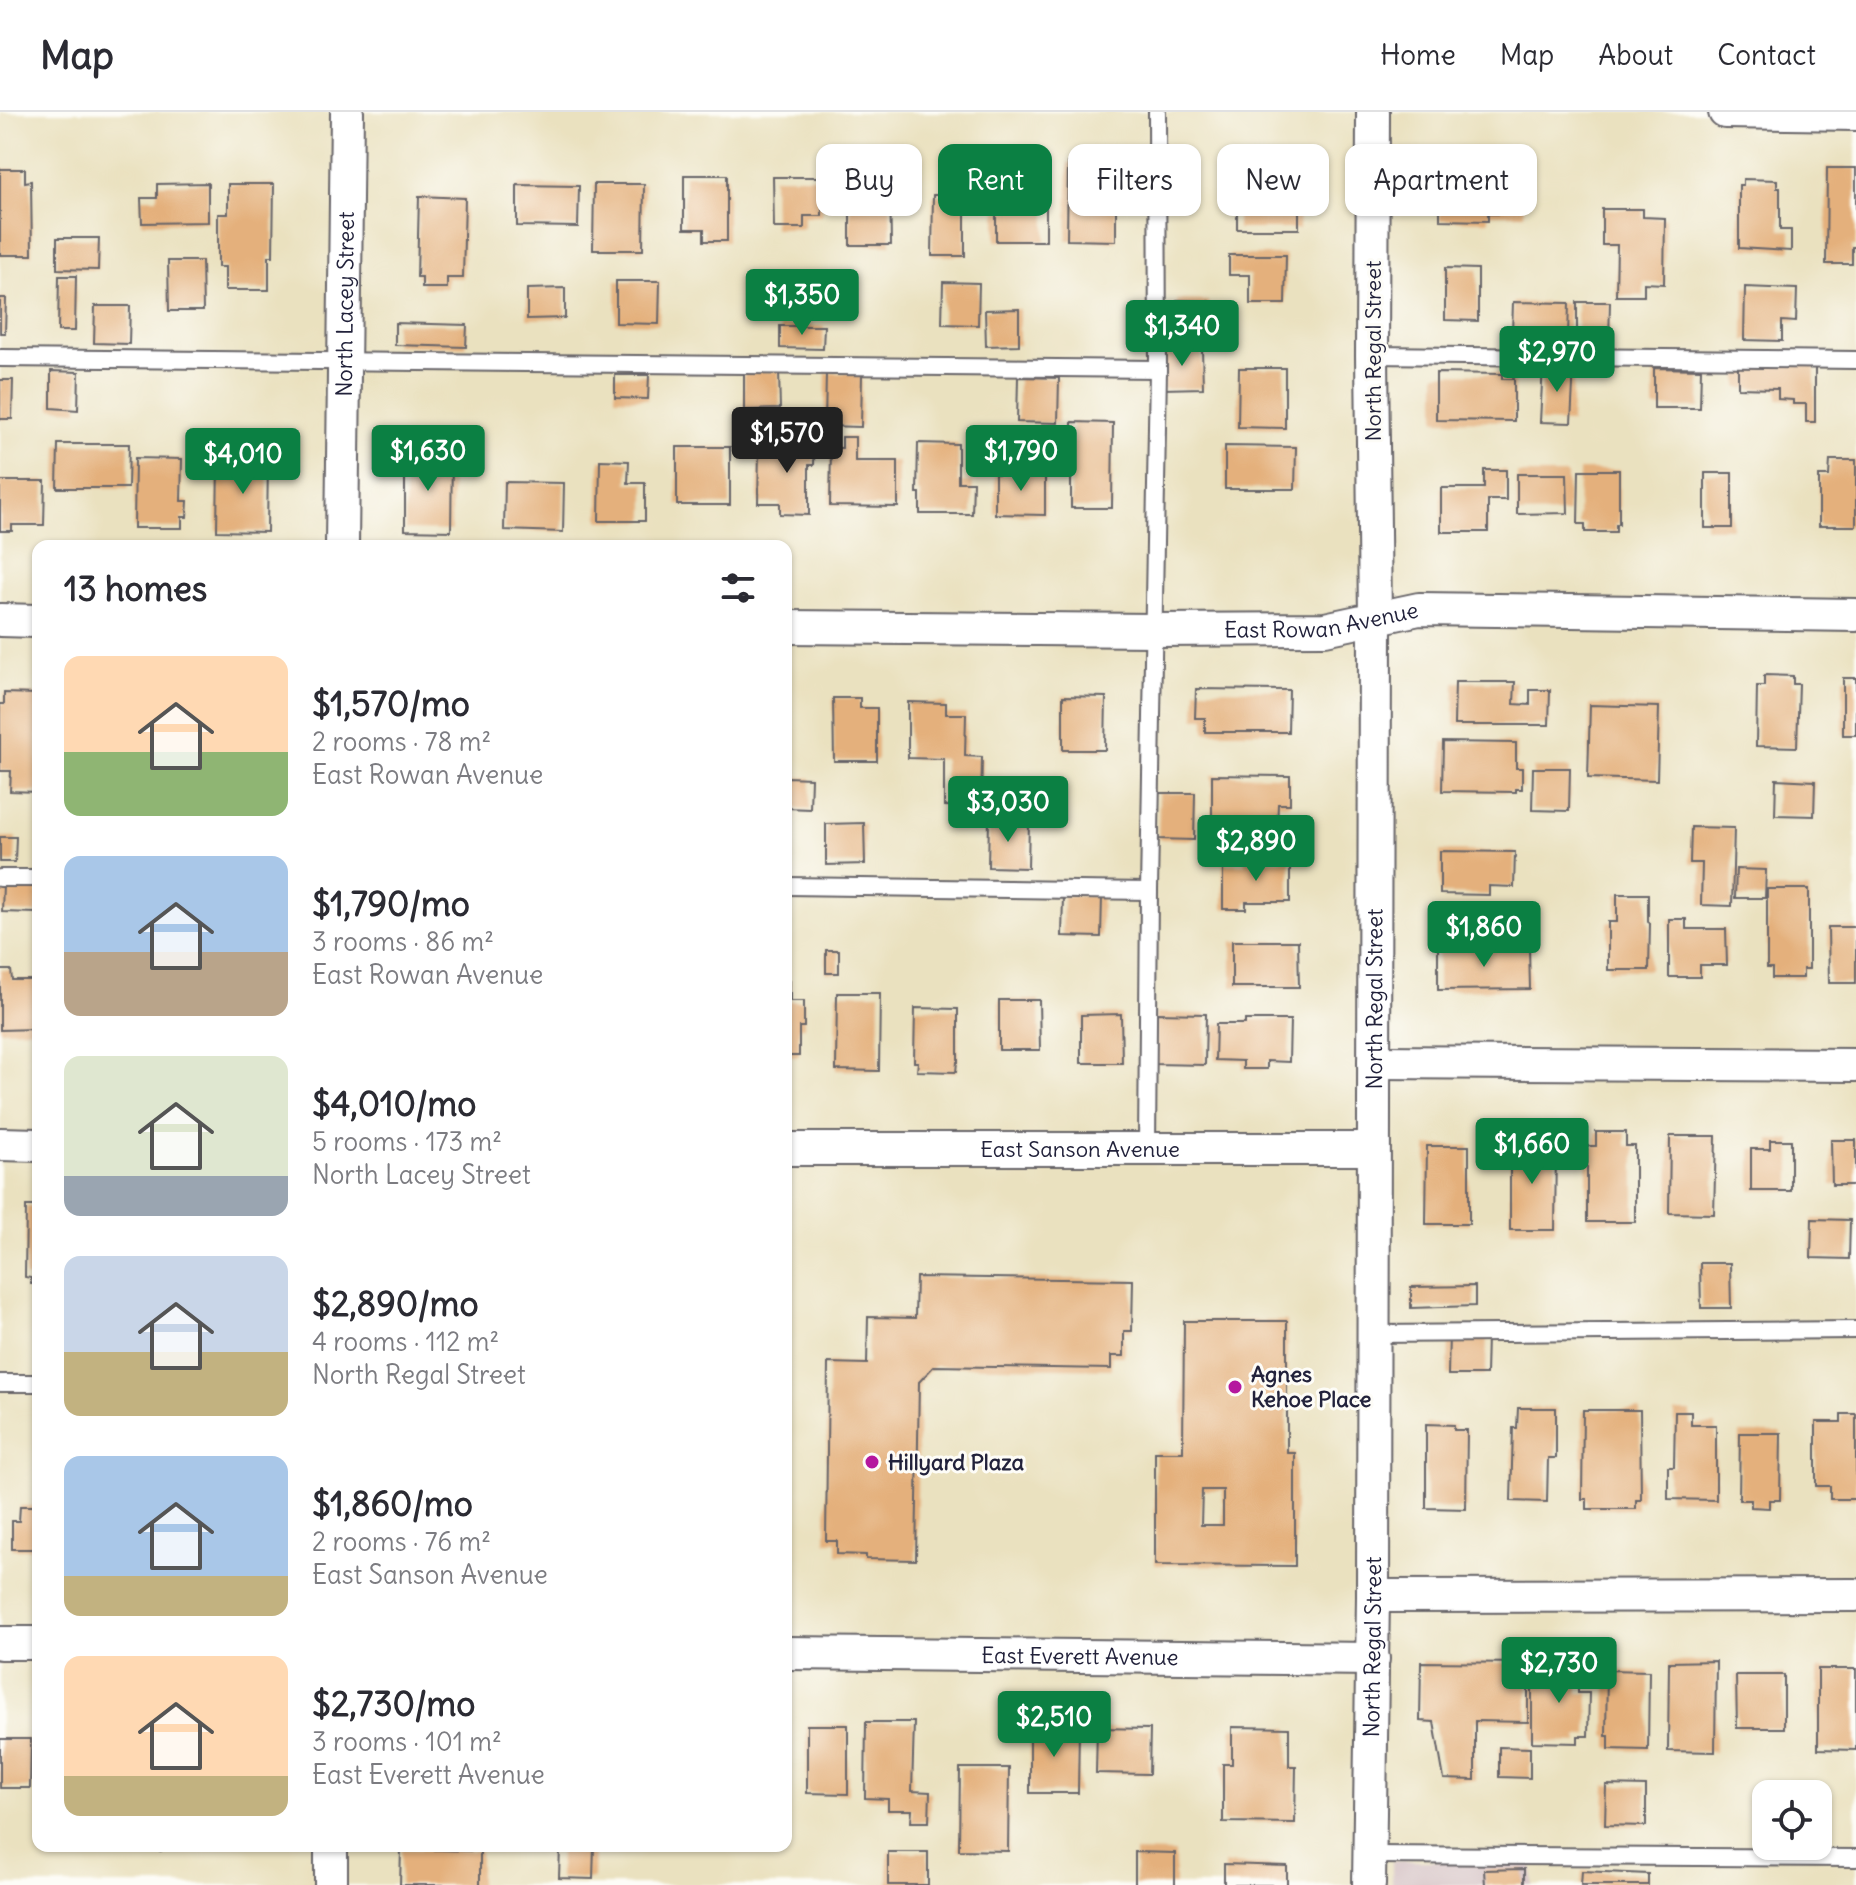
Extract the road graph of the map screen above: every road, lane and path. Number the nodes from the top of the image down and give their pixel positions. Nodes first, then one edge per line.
1 (347, 112) edge
2 (1157, 112) edge
3 (1373, 112) edge
4 (1725, 112) edge
5 (1856, 114) edge
6 (1372, 355) junction
7 (0, 358) edge
8 (1856, 360) edge
9 (344, 361) junction
10 (1158, 369) junction
11 (342, 540) edge
12 (1856, 615) edge
13 (1375, 618) junction
14 (0, 620) edge
15 (32, 621) edge
16 (792, 627) edge
17 (1154, 630) junction
18 (0, 878) edge
19 (32, 878) edge
20 (792, 886) edge
21 (1149, 891) junction
22 (1374, 1062) junction
23 (1856, 1065) edge
24 (0, 1144) edge
25 (32, 1145) edge
26 (792, 1149) edge
27 (1147, 1149) junction
28 (1373, 1149) junction
29 (1856, 1330) edge
30 (1373, 1334) junction
31 (0, 1383) edge
32 (32, 1383) edge
33 (1856, 1595) edge
34 (1373, 1596) junction
35 (0, 1643) edge
36 (32, 1643) edge
37 (792, 1653) edge
38 (1373, 1659) junction
39 (331, 1852) edge
40 (1856, 1858) edge
41 (1369, 1870) edge
42 (331, 1885) edge

1 - 9 street, North Lacey Street
2 - 10 lane
3 - 6 street, North Regal Street
4 - 5 street
6 - 8 lane
6 - 13 street, North Regal Street
7 - 9 lane
9 - 10 lane
9 - 11 street, North Lacey Street
10 - 17 lane
12 - 13 street, East Rowan Avenue
13 - 17 street, East Rowan Avenue
13 - 22 street, North Regal Street
14 - 15 street
16 - 17 street, East Rowan Avenue
17 - 21 lane
18 - 19 lane
20 - 21 lane
21 - 27 lane
22 - 23 street
22 - 28 street, North Regal Street
24 - 25 street
26 - 27 street, East Sanson Avenue
27 - 28 street, East Sanson Avenue
28 - 30 street, North Regal Street
29 - 30 lane
30 - 34 street, North Regal Street
31 - 32 lane
33 - 34 street
34 - 38 street, North Regal Street
35 - 36 street
37 - 38 street, East Everett Avenue
38 - 41 street, North Regal Street
39 - 42 street
40 - 41 lane

